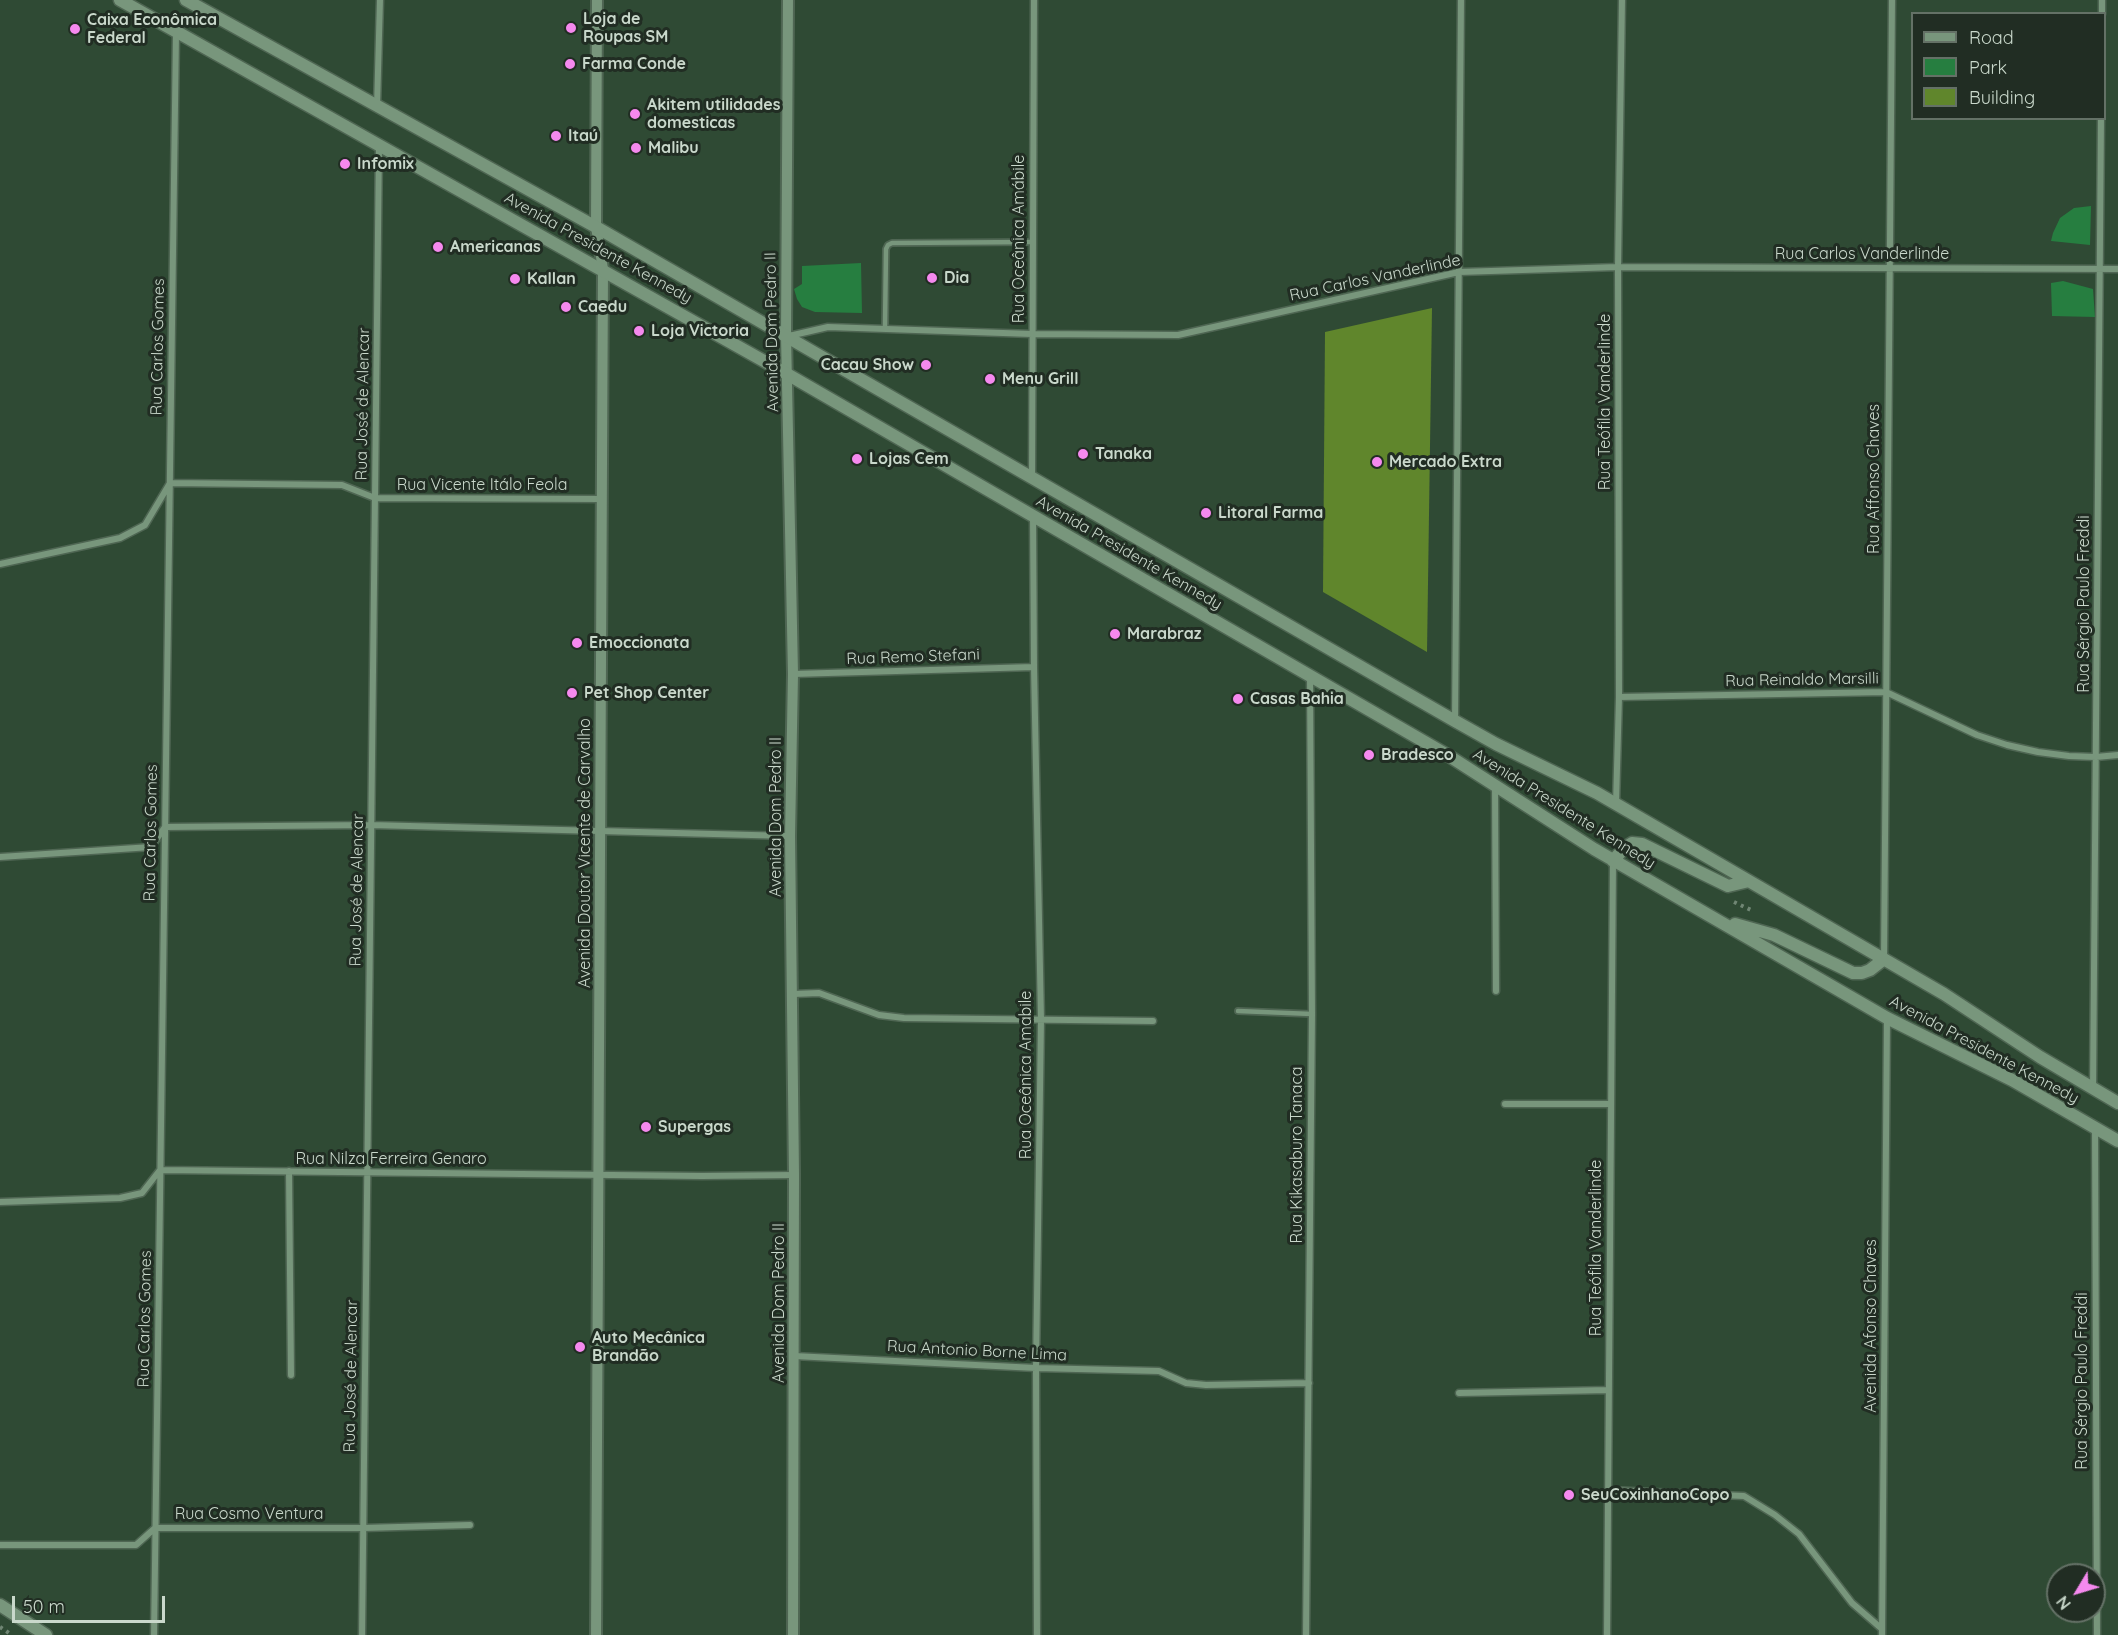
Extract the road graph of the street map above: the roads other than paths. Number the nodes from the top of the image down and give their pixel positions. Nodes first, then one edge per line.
1 (120, 0) edge
2 (186, 0) edge
3 (380, 0) edge
4 (597, 0) edge
5 (788, 0) edge
6 (1034, 0) edge
7 (1461, 0) edge
8 (1622, 0) edge
9 (1892, 0) edge
10 (176, 32) junction
11 (377, 107) junction
12 (2101, 120) edge
13 (379, 145) junction
14 (596, 227) junction
15 (1033, 242) junction
16 (1618, 267) junction
17 (1889, 268) junction
18 (603, 269) junction
19 (2100, 269) junction
20 (2118, 269) edge
21 (1459, 272) junction
22 (885, 327) junction
23 (1032, 334) junction
24 (786, 336) junction
25 (787, 374) junction
26 (1032, 478) junction
27 (170, 483) junction
28 (375, 498) junction
29 (602, 499) junction
30 (1033, 516) junction
31 (0, 564) edge
32 (1034, 667) junction
33 (793, 674) junction
34 (1310, 676) junction
35 (1886, 692) junction
36 (1619, 697) junction
37 (1455, 721) junction
38 (2118, 754) edge
39 (2096, 757) junction
40 (1495, 785) junction
41 (1616, 805) junction
42 (371, 825) junction
43 (165, 827) junction
44 (600, 832) junction
45 (790, 836) junction
46 (0, 857) edge
47 (1613, 861) junction
48 (1749, 881) junction
49 (1716, 919) junction
50 (1884, 959) junction
51 (1497, 991) dead end
52 (793, 994) junction
53 (1238, 1011) dead end
54 (1312, 1014) junction
55 (1887, 1018) junction
56 (1041, 1020) junction
57 (1153, 1021) dead end
58 (2093, 1089) junction
59 (2118, 1103) edge
60 (1505, 1104) dead end
61 (1611, 1104) junction
62 (2096, 1128) junction
63 (2118, 1141) edge
64 (160, 1170) junction
65 (289, 1171) junction
66 (367, 1172) junction
67 (598, 1174) junction
68 (794, 1175) junction
69 (0, 1202) edge
70 (794, 1356) junction
71 (1036, 1368) junction
72 (291, 1375) dead end
73 (1309, 1383) junction
74 (1609, 1390) junction
75 (1459, 1394) dead end
76 (1608, 1490) junction
77 (470, 1525) dead end
78 (155, 1528) junction
79 (363, 1528) junction
80 (0, 1545) edge
81 (0, 1605) edge
82 (1882, 1632) edge
83 (46, 1635) edge
84 (154, 1635) edge
85 (362, 1635) edge
86 (596, 1635) edge
87 (793, 1635) edge
88 (1037, 1635) edge
89 (1306, 1635) edge
90 (1607, 1635) edge
91 (2097, 1635) edge

1 - 10 main road, Avenida Presidente Kennedy
2 - 11 main road, Avenida Presidente Kennedy
3 - 11 street
4 - 14 street, Avenida Doutor Vicente de Carvalho
5 - 24 street, Avenida Dom Pedro II
6 - 15 street, Rua Oceânica Amábile
7 - 21 street
8 - 16 street, Rua Teófila Vanderlinde
9 - 17 street, Rua Affonso Chaves
10 - 13 main road, Avenida Presidente Kennedy
10 - 27 street, Rua Carlos Gomes
11 - 14 main road, Avenida Presidente Kennedy
12 - 19 street, Rua Sérgio Paulo Freddi
13 - 18 main road, Avenida Presidente Kennedy
13 - 28 street, Rua José de Alencar
14 - 18 street, Avenida Doutor Vicente de Carvalho
14 - 24 main road, Avenida Presidente Kennedy
15 - 22 lane
15 - 23 street, Rua Oceânica Amábile
16 - 17 street, Rua Carlos Vanderlinde
16 - 21 street, Rua Carlos Vanderlinde
16 - 36 street, Rua Teófila Vanderlinde
17 - 19 street, Rua Carlos Vanderlinde
17 - 35 street, Rua Affonso Chaves
18 - 25 main road, Avenida Presidente Kennedy
18 - 29 street, Avenida Doutor Vicente de Carvalho
19 - 20 street, Rua Carlos Vanderlinde
19 - 39 street, Rua Sérgio Paulo Freddi
21 - 23 street, Rua Carlos Vanderlinde
21 - 37 street
22 - 23 street, Rua Carlos Vanderlinde
22 - 24 street, Rua Carlos Vanderlinde
23 - 26 street, Rua Oceânica Amábile
24 - 25 street, Avenida Dom Pedro II
24 - 26 main road, Avenida Presidente Kennedy
25 - 30 main road, Avenida Presidente Kennedy
25 - 33 street, Avenida Dom Pedro II
26 - 37 main road, Avenida Presidente Kennedy
27 - 28 street, Rua Vicente Itálo Feola
27 - 31 street
27 - 43 street, Rua Carlos Gomes
28 - 29 street, Rua Vicente Itálo Feola
28 - 42 street, Rua José de Alencar
29 - 44 street, Avenida Doutor Vicente de Carvalho
30 - 32 street, Rua Oceânica Amabile
30 - 34 main road, Avenida Presidente Kennedy
32 - 33 street, Rua Remo Stefani
32 - 56 street, Rua Oceânica Amabile
33 - 45 street, Avenida Dom Pedro II
34 - 40 main road, Avenida Presidente Kennedy
34 - 54 street, Rua Kikasaburo Tanaca
35 - 36 street, Rua Reinaldo Marsilli
35 - 39 street, Rua Reinaldo Marsilli
35 - 50 street, Rua Affonso Chaves
36 - 41 street, Rua Teófila Vanderlinde
37 - 41 main road, Avenida Presidente Kennedy
38 - 39 street, Rua Reinaldo Marsilli
39 - 58 street, Rua Sérgio Paulo Freddi
40 - 47 main road, Avenida Presidente Kennedy
40 - 51 street
41 - 48 main road, Avenida Presidente Kennedy
42 - 43 street
42 - 44 street
42 - 66 street, Rua José de Alencar
43 - 46 street
43 - 64 street, Rua Carlos Gomes
44 - 45 street
44 - 67 street, Avenida Doutor Vicente de Carvalho
45 - 52 street, Avenida Dom Pedro II
47 - 48 main road
47 - 49 main road, Avenida Presidente Kennedy
47 - 61 street, Rua Teófila Vanderlinde
48 - 50 main road, Avenida Presidente Kennedy
49 - 50 main road
49 - 55 main road, Avenida Presidente Kennedy
50 - 58 main road, Avenida Presidente Kennedy
52 - 56 street
52 - 68 street, Avenida Dom Pedro II
53 - 54 lane
54 - 73 street, Rua Kikasaburo Tanaca
55 - 62 main road, Avenida Presidente Kennedy
55 - 82 street, Avenida Afonso Chaves
56 - 57 street
56 - 71 street, Rua Oceânica Amabile
58 - 59 main road, Avenida Presidente Kennedy
60 - 61 street
61 - 74 street, Rua Teófila Vanderlinde
62 - 63 main road, Avenida Presidente Kennedy
62 - 91 street, Rua Sérgio Paulo Freddi
64 - 65 street, Rua Nilza Ferreira Genaro
64 - 69 street
64 - 78 street, Rua Carlos Gomes
65 - 66 street, Rua Nilza Ferreira Genaro
65 - 72 street
66 - 67 street, Rua Nilza Ferreira Genaro
66 - 79 street, Rua José de Alencar
67 - 68 street, Rua Nilza Ferreira Genaro
67 - 86 street, Avenida Doutor Vicente de Carvalho
68 - 70 street, Avenida Dom Pedro II
70 - 71 street, Rua Antonio Borne Lima
70 - 87 street, Avenida Dom Pedro II
71 - 73 street, Rua Antonio Borne Lima
71 - 88 street, Rua Oceânica Amabile
73 - 89 street, Rua Kikasaburo Tanaca
74 - 75 street
74 - 76 street, Rua Teófila Vanderlinde
76 - 82 street
76 - 90 street, Rua Teófila Vanderlinde
77 - 79 street, Rua Cosmo Ventura
78 - 79 street, Rua Cosmo Ventura
78 - 80 street, Rua Cosmo Ventura
78 - 84 street, Rua Carlos Gomes
79 - 85 street, Rua José de Alencar
81 - 83 main road

